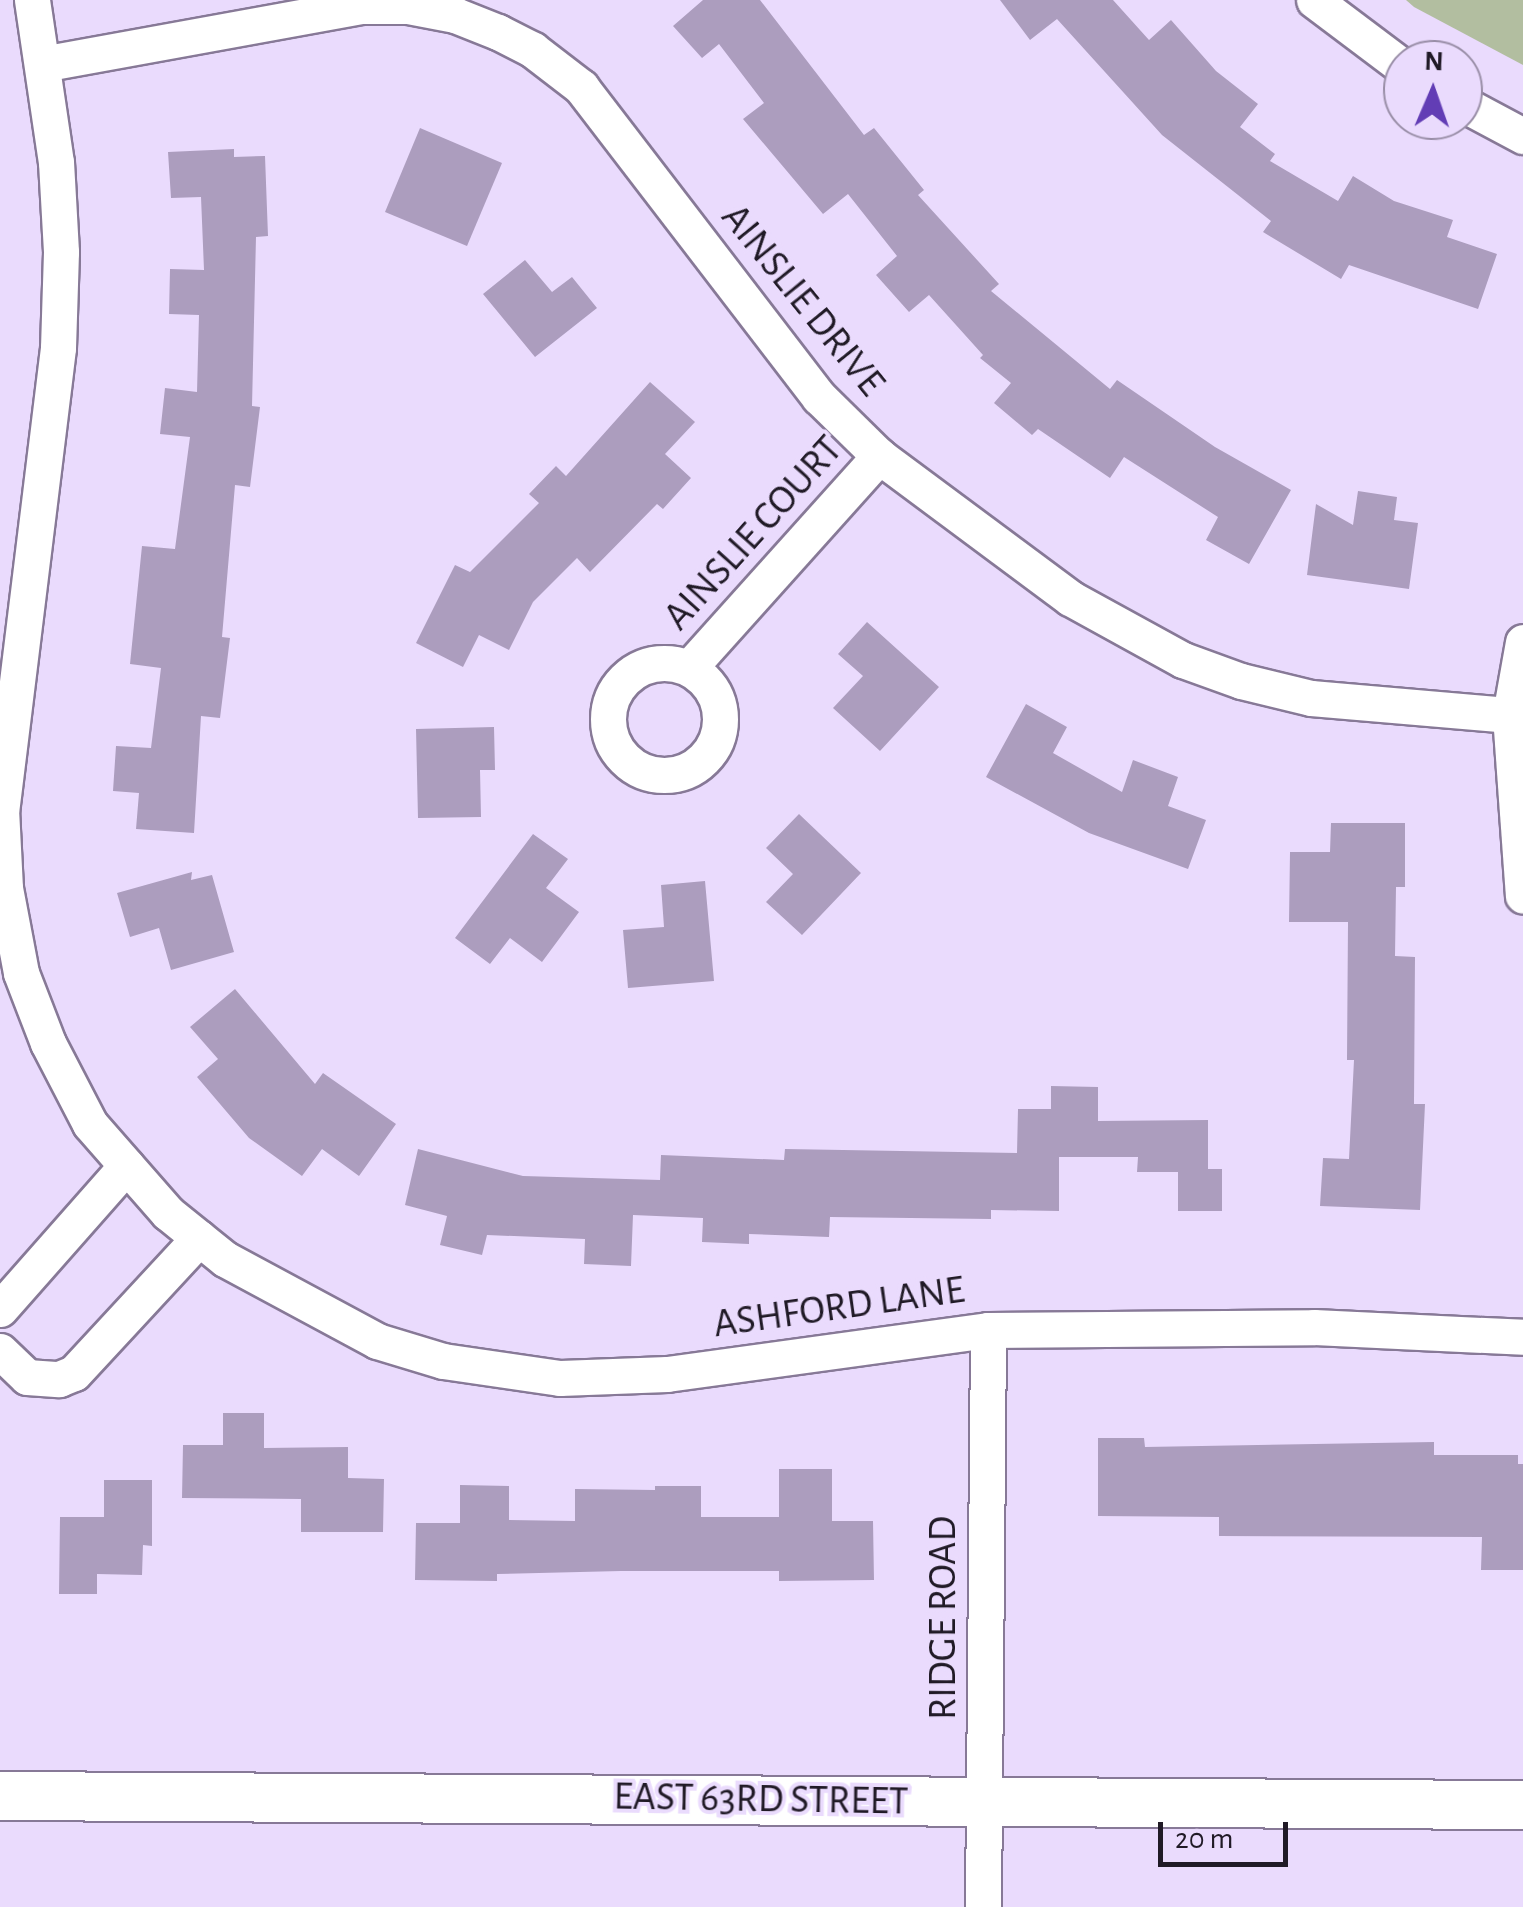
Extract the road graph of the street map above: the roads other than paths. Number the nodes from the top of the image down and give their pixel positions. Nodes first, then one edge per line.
1 (32, 0) edge
2 (1314, 0) edge
3 (1383, 52) edge
4 (42, 64) junction
5 (1483, 115) edge
6 (1523, 136) edge
7 (880, 456) junction
8 (1523, 642) edge
9 (689, 668) dead end
10 (1510, 715) junction
11 (1523, 896) edge
12 (126, 1166) junction
13 (199, 1238) junction
14 (0, 1309) edge
15 (988, 1330) junction
16 (1523, 1338) edge
17 (0, 1351) edge
18 (0, 1796) edge
19 (985, 1802) junction
20 (1523, 1805) edge
21 (983, 1907) edge

1 - 4 street, ASHFORD LANE
2 - 3 street
4 - 7 street, AINSLIE DRIVE
4 - 12 street, ASHFORD LANE
5 - 6 street
7 - 9 street, AINSLIE COURT
7 - 10 street, AINSLIE DRIVE
8 - 10 street
10 - 11 street
12 - 13 street, ASHFORD LANE
12 - 14 street
13 - 15 street, ASHFORD LANE
13 - 17 street
15 - 16 street, ASHFORD LANE
15 - 19 street, RIDGE ROAD
18 - 19 main road, EAST 63RD STREET
19 - 20 main road, EAST 63RD STREET
19 - 21 street, RIDGE ROAD

